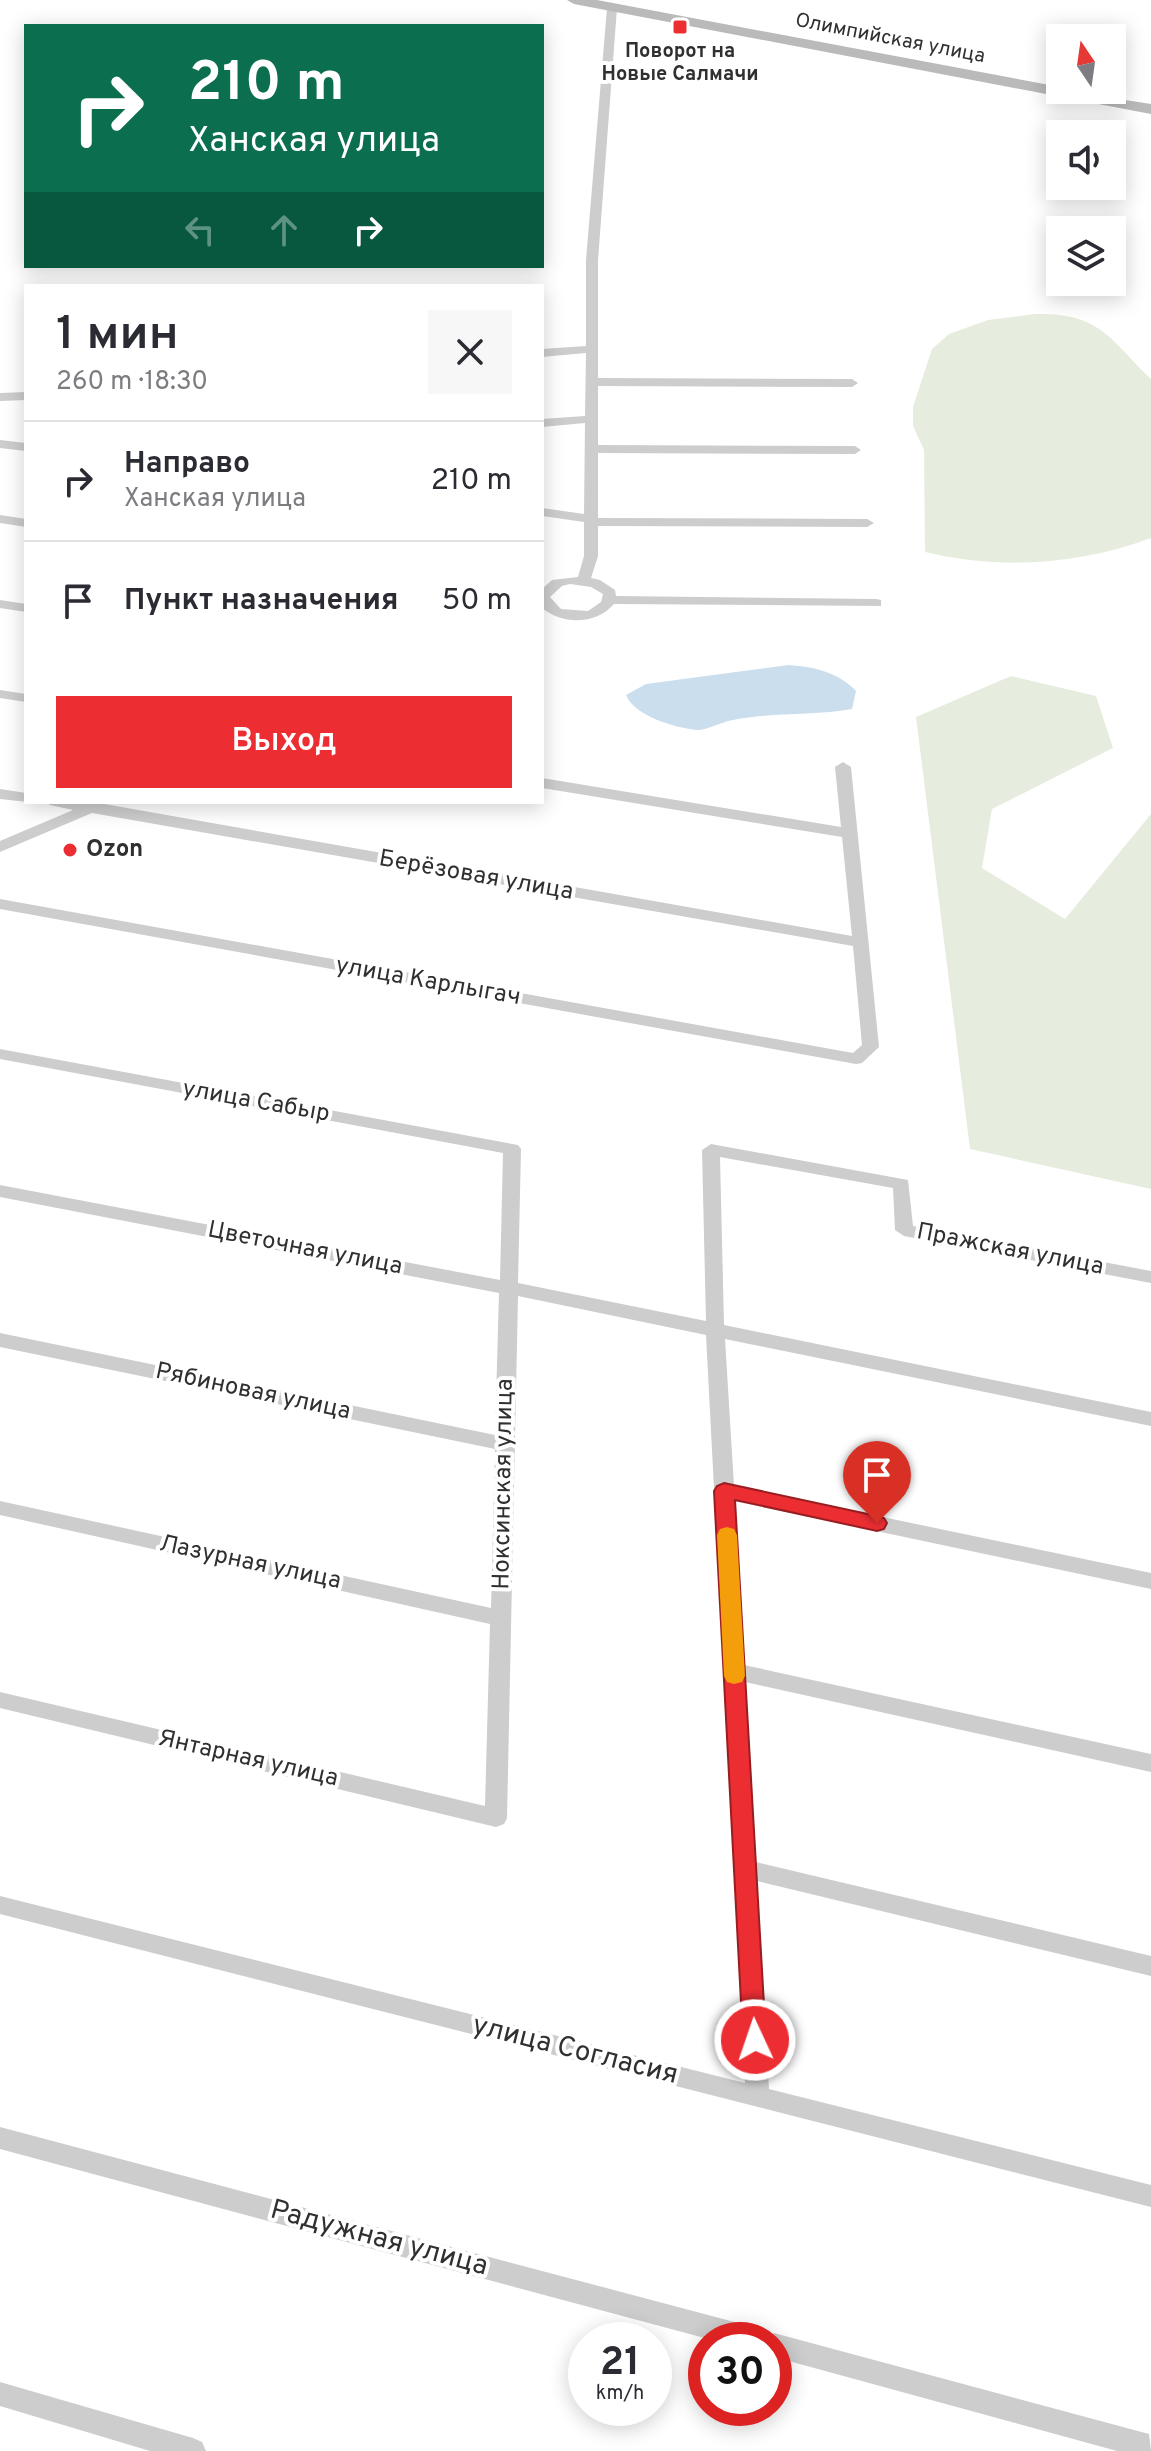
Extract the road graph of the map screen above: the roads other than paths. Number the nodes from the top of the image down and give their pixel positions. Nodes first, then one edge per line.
1 (574, 0) edge
2 (612, 8) junction
3 (1151, 109) edge
4 (593, 349) junction
5 (544, 353) edge
6 (593, 382) junction
7 (852, 383) dead end
8 (24, 396) edge
9 (2, 400) edge
10 (593, 419) junction
11 (544, 423) edge
12 (0, 444) edge
13 (24, 447) edge
14 (592, 449) junction
15 (855, 450) dead end
16 (544, 512) edge
17 (0, 519) edge
18 (592, 520) junction
19 (24, 523) edge
20 (867, 523) dead end
21 (584, 580) junction
22 (544, 590) edge
23 (610, 600) junction
24 (876, 603) dead end
25 (0, 604) edge
26 (24, 608) edge
27 (546, 612) edge
28 (0, 694) edge
29 (24, 698) edge
30 (843, 767) dead end
31 (544, 783) edge
32 (0, 794) edge
33 (24, 798) edge
34 (98, 805) edge
35 (848, 833) junction
36 (0, 847) edge
37 (0, 904) edge
38 (860, 942) junction
39 (0, 1054) edge
40 (512, 1149) joint
41 (0, 1191) edge
42 (1151, 1277) edge
43 (509, 1288) junction
44 (715, 1330) junction
45 (0, 1340) edge
46 (1151, 1419) edge
47 (505, 1444) junction
48 (724, 1491) junction
49 (0, 1508) edge
50 (1151, 1581) edge
51 (501, 1618) junction
52 (734, 1671) junction
53 (0, 1700) edge
54 (1151, 1763) edge
55 (496, 1818) joint
56 (745, 1869) junction
57 (0, 1905) edge
58 (1151, 1966) edge
59 (758, 2097) junction
60 (0, 2138) edge
61 (1151, 2196) edge
62 (690, 2322) edge
63 (792, 2350) edge
64 (0, 2394) edge
65 (1149, 2444) edge
66 (193, 2451) edge

1 - 2 street, Олимпийская улица
2 - 3 street, Олимпийская улица
2 - 4 street
4 - 5 street
4 - 6 street
6 - 7 street
6 - 10 street
8 - 9 street
10 - 11 street
10 - 14 street
12 - 13 street
14 - 15 street
14 - 18 street
16 - 18 street
17 - 19 street
18 - 20 street
18 - 21 street
21 - 22 street
21 - 23 street
22 - 27 street
23 - 24 street
23 - 27 street
25 - 26 street
28 - 29 street
30 - 35 street
31 - 35 street
32 - 33 street
34 - 36 street
34 - 38 street, Берёзовая улица
35 - 38 street
37 - 38 street, улица Карлыгач
39 - 40 street, улица Сабыр
40 - 43 street, Ноксинская улица
41 - 43 street, Цветочная улица
42 - 44 street, Пражская улица
43 - 44 street, Цветочная улица
43 - 47 street, Ноксинская улица
44 - 46 street
44 - 48 street, Пражская улица
45 - 47 street, Рябиновая улица
47 - 51 street, Ноксинская улица
48 - 50 street
48 - 52 street, Пражская улица
49 - 51 street, Лазурная улица
51 - 55 street, Ноксинская улица
52 - 54 street
52 - 56 street, Пражская улица
53 - 55 street, Янтарная улица
56 - 58 street
56 - 59 street, Пражская улица
57 - 59 street, улица Согласия
59 - 61 street, улица Согласия
60 - 62 street, Радужная улица
63 - 65 street
64 - 66 street

